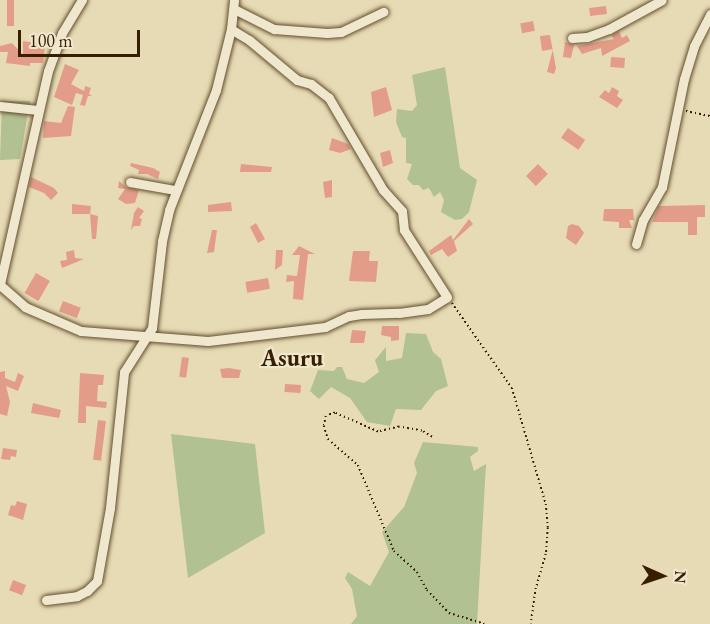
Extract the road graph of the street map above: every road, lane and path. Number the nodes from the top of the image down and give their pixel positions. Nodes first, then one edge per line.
1 (82, 0) edge
2 (662, 0) edge
3 (234, 4) edge
4 (383, 12) dead end
5 (710, 14) edge
6 (231, 28) junction
7 (572, 38) dead end
8 (0, 106) edge
9 (680, 108) junction
10 (38, 110) junction
11 (710, 116) edge
12 (130, 182) dead end
13 (175, 190) junction
14 (636, 244) dead end
15 (0, 284) edge
16 (447, 297) junction
17 (147, 338) junction
18 (432, 437) dead end
19 (46, 600) dead end
20 (484, 624) edge
21 (531, 624) edge

1 - 10 street
2 - 7 street
3 - 4 street
3 - 6 street
5 - 9 street
6 - 13 street
6 - 16 street
8 - 10 street
9 - 11 path
9 - 14 street
10 - 15 street
12 - 13 street
13 - 17 street
15 - 17 street
16 - 17 street
16 - 21 path
17 - 19 street
18 - 20 path

